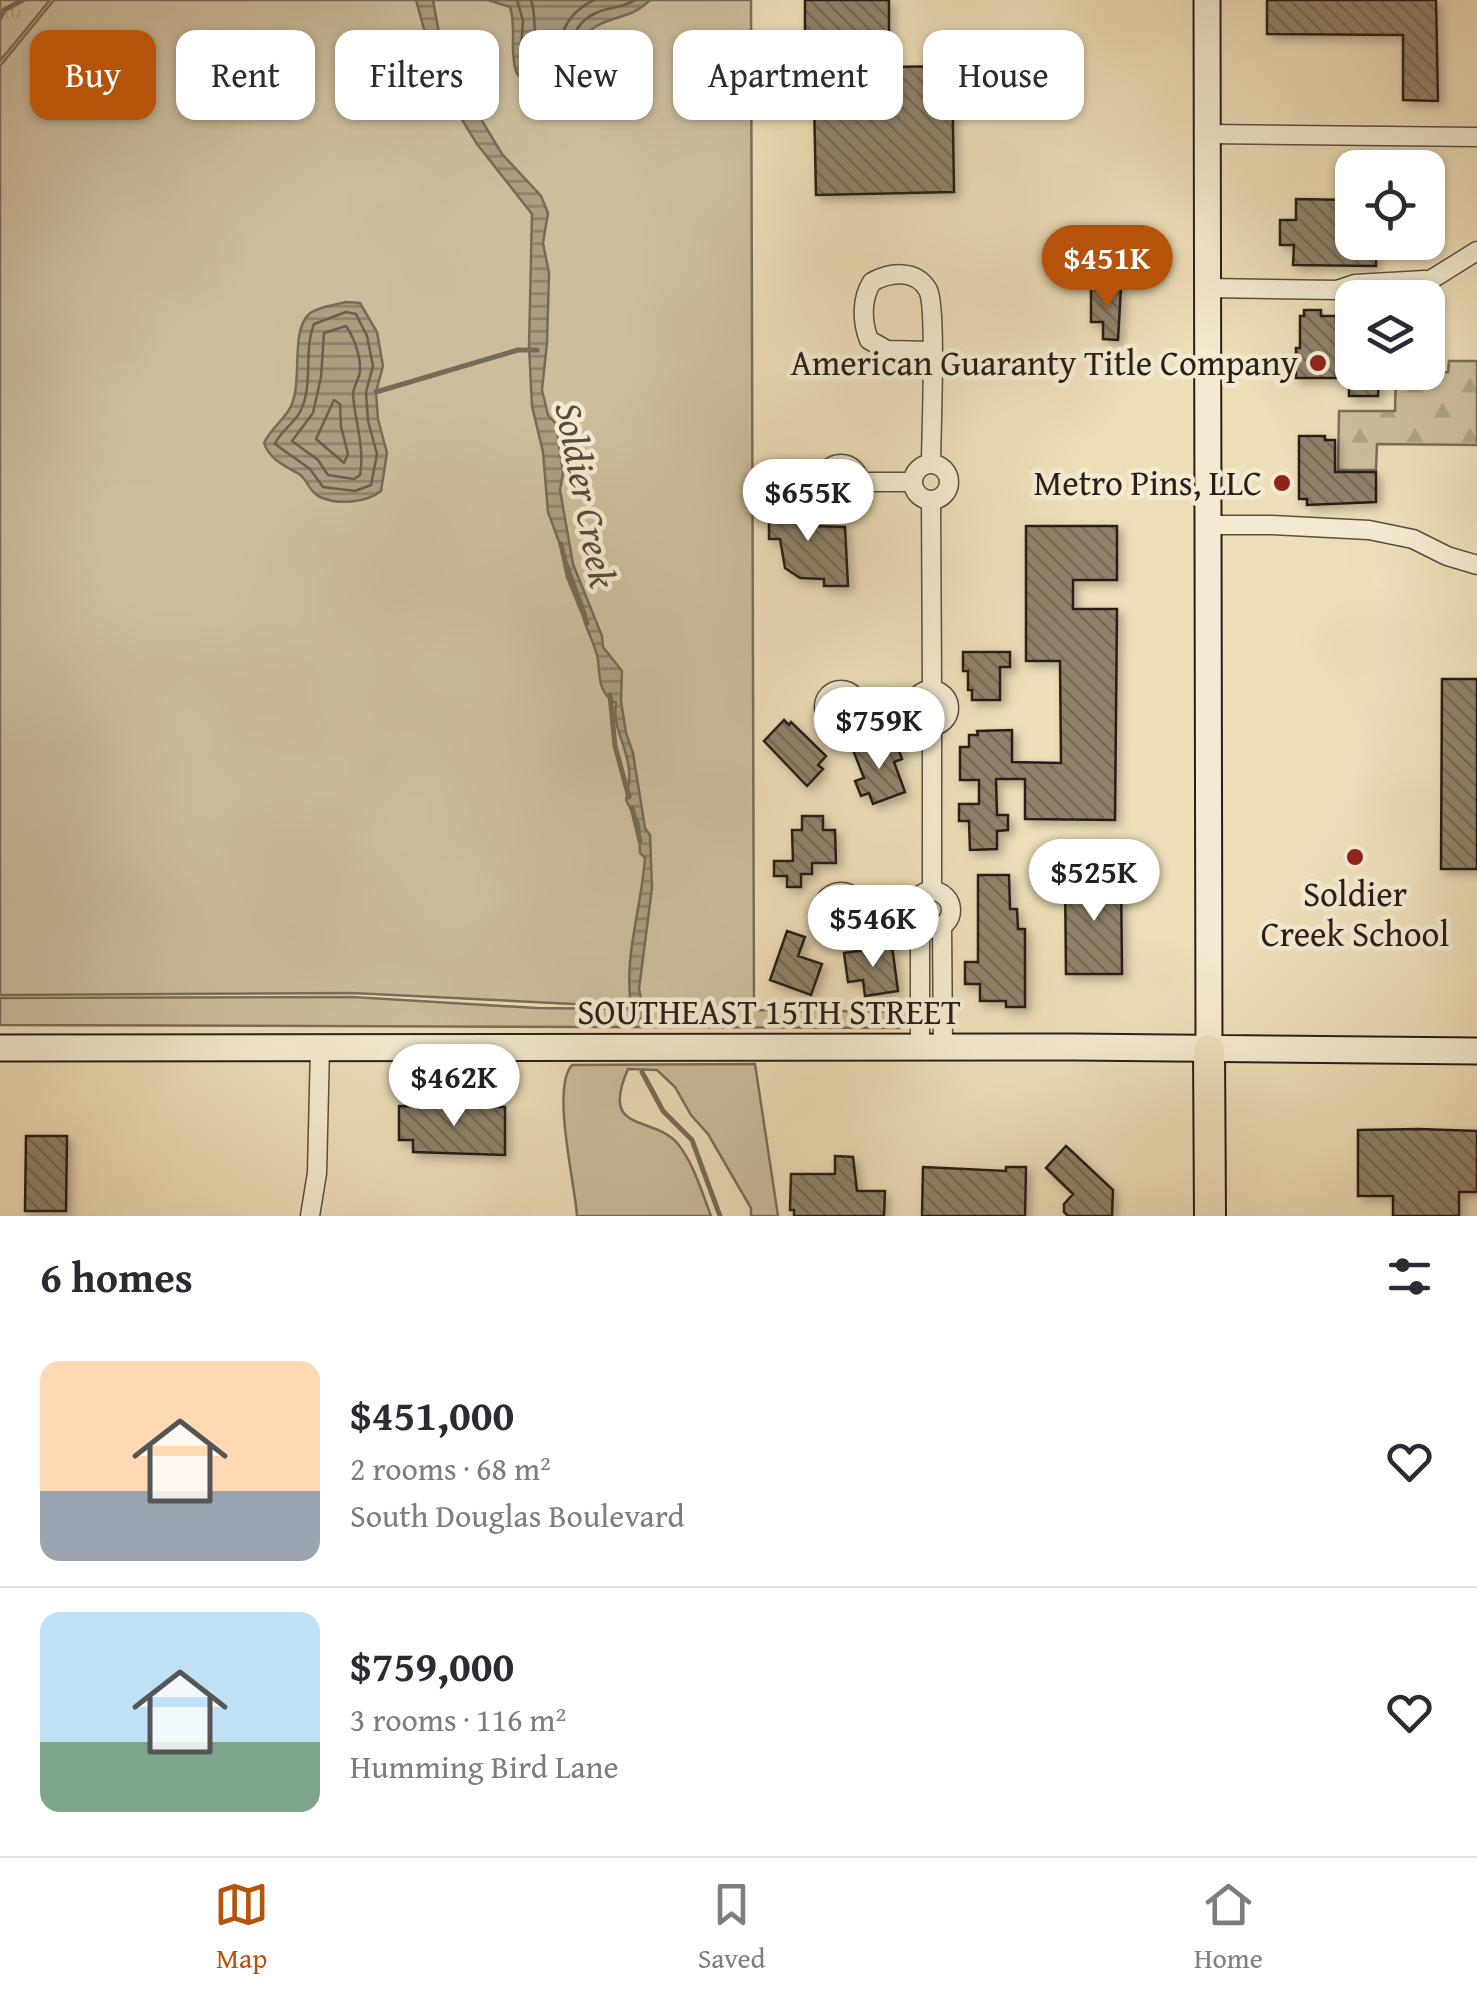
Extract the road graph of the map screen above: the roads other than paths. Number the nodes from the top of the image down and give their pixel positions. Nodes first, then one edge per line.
1 (1207, 0) edge
2 (1208, 134) junction
3 (1477, 137) edge
4 (1477, 252) edge
5 (1429, 280) edge
6 (1207, 288) junction
7 (1335, 294) edge
8 (931, 351) junction
9 (931, 464) junction
10 (859, 482) dead end
11 (913, 482) junction
12 (931, 500) junction
13 (1208, 525) junction
14 (1477, 565) edge
15 (932, 690) junction
16 (858, 708) dead end
17 (913, 708) junction
18 (932, 726) junction
19 (932, 892) junction
20 (860, 911) dead end
21 (917, 918) junction
22 (942, 926) junction
23 (943, 988) junction
24 (920, 989) junction
25 (320, 1047) junction
26 (932, 1047) junction
27 (0, 1048) edge
28 (1209, 1050) junction
29 (1477, 1051) edge
30 (310, 1216) edge
31 (1210, 1216) edge

1 - 2 main road
2 - 3 street
2 - 6 main road
4 - 5 street
6 - 7 street
6 - 13 main road
8 - 8 street
8 - 9 street
9 - 11 street
9 - 12 street
10 - 11 street
11 - 12 street
12 - 15 street
13 - 14 street
13 - 28 main road
15 - 17 street
15 - 18 street
16 - 17 street
17 - 18 street
18 - 19 street
19 - 21 street
19 - 22 street
20 - 21 street
21 - 22 street
21 - 24 street
22 - 23 street
23 - 24 street
23 - 26 street
24 - 26 street
25 - 26 main road, SOUTHEAST 15TH STREET
25 - 27 main road, SOUTHEAST 15TH STREET
25 - 30 street
26 - 28 main road, SOUTHEAST 15TH STREET
28 - 29 main road, SOUTHEAST 15TH STREET
28 - 31 main road

